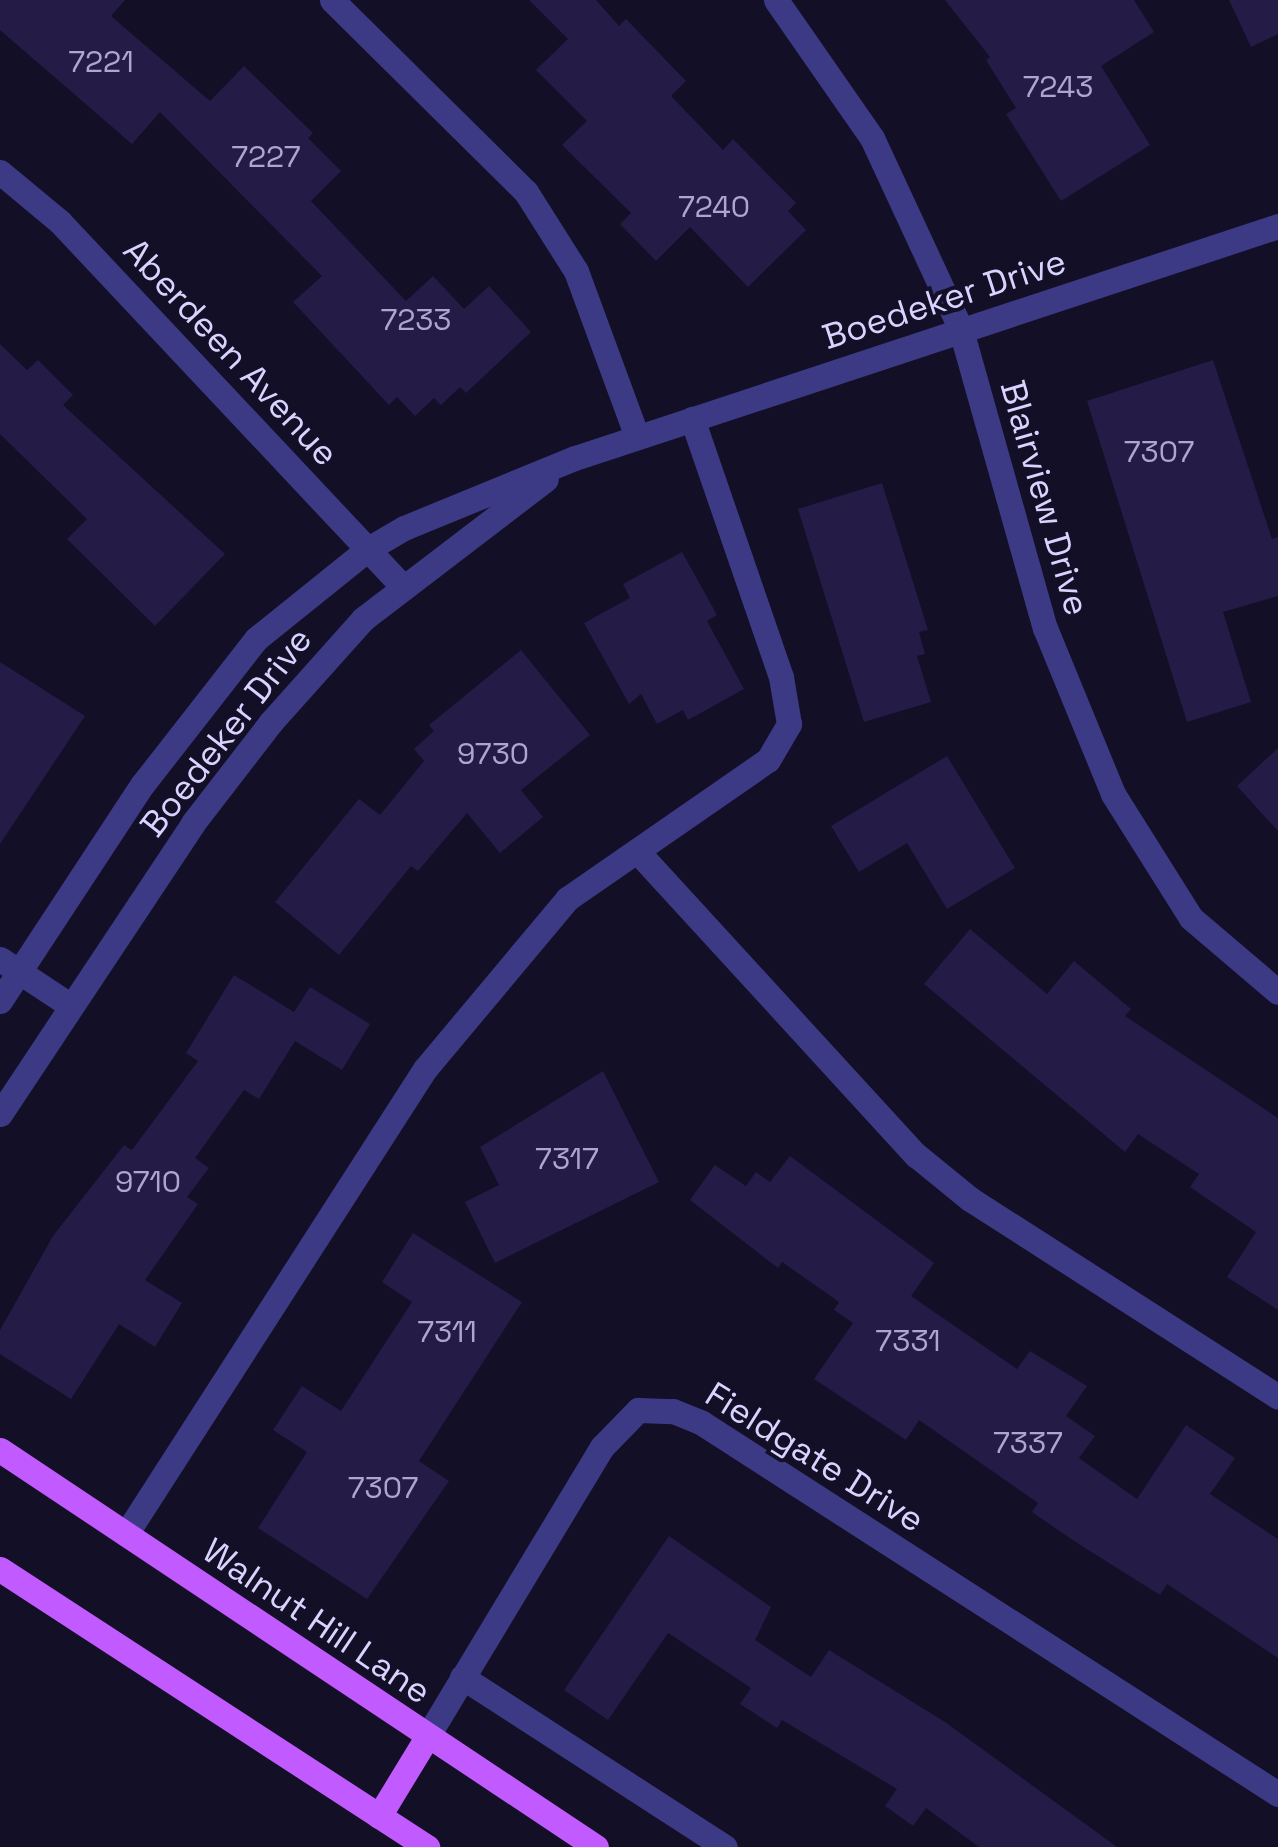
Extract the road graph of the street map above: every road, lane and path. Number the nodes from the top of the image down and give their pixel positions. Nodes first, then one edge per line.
1 (332, 0) edge
2 (776, 0) edge
3 (0, 172) edge
4 (1276, 233) edge
5 (960, 330) junction
6 (692, 419) junction
7 (637, 437) junction
8 (575, 458) junction
9 (368, 549) junction
10 (404, 588) junction
11 (637, 851) junction
12 (10, 965) edge
13 (1278, 992) edge
14 (0, 1001) edge
15 (72, 1006) junction
16 (0, 1114) edge
17 (1278, 1397) edge
18 (0, 1450) edge
19 (126, 1534) junction
20 (0, 1569) edge
21 (462, 1677) junction
22 (426, 1737) junction
23 (1278, 1794) edge
24 (379, 1816) junction
25 (428, 1847) edge
26 (596, 1847) edge
27 (725, 1847) edge

1 - 7 street
2 - 5 street, Blairview Drive
3 - 9 street, Aberdeen Avenue
4 - 5 street, Boedeker Drive
5 - 6 street, Boedeker Drive
5 - 13 street, Blairview Drive
6 - 7 street, Boedeker Drive
6 - 11 street
7 - 8 street, Boedeker Drive
8 - 9 street, Boedeker Drive
8 - 10 street, Boedeker Drive
9 - 10 street, Aberdeen Avenue
9 - 12 street, Boedeker Drive
10 - 15 street, Boedeker Drive
11 - 17 street
11 - 19 street
12 - 14 street, Boedeker Drive
12 - 15 street
15 - 16 street, Boedeker Drive
18 - 19 main road, Walnut Hill Lane
19 - 22 main road, Walnut Hill Lane
20 - 24 main road
21 - 22 street, Fieldgate Drive
21 - 23 street, Fieldgate Drive
21 - 27 street
22 - 24 main road
22 - 26 main road, Walnut Hill Lane
24 - 25 main road

